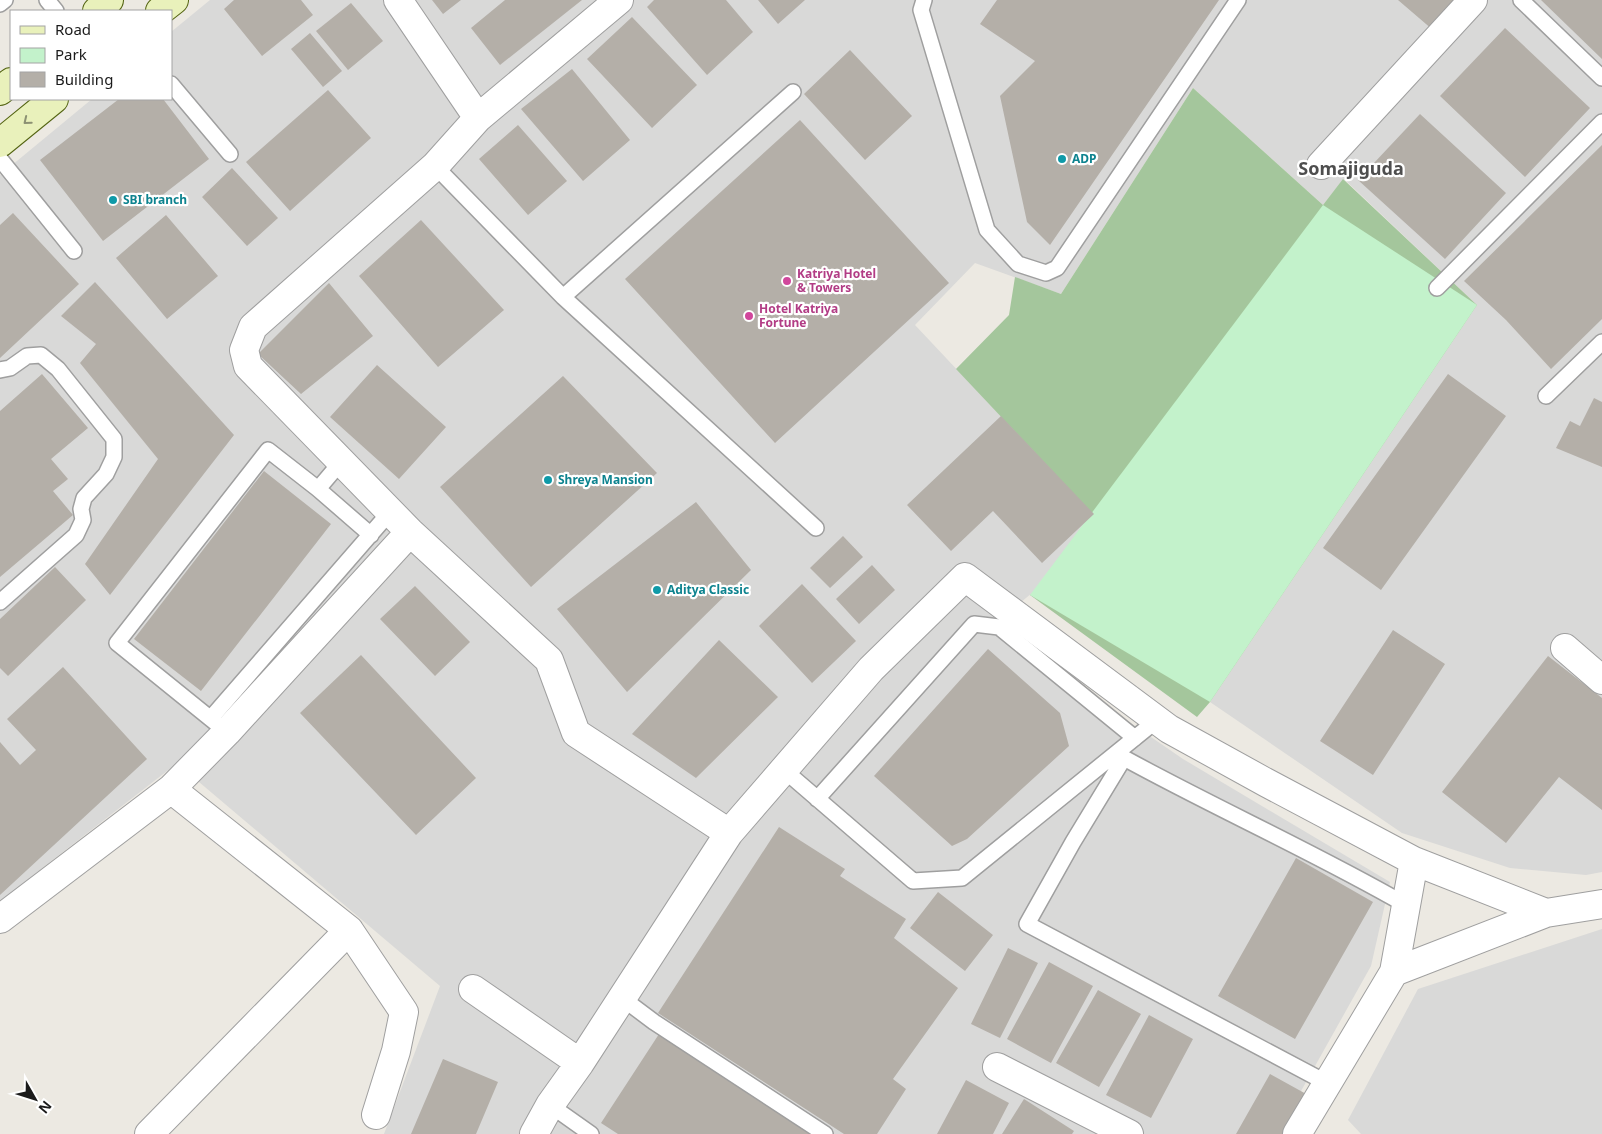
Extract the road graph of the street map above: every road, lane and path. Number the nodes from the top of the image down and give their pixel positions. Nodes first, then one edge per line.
1 (5, 0) edge
2 (46, 0) edge
3 (174, 0) edge
4 (398, 0) edge
5 (619, 0) edge
6 (924, 0) edge
7 (1238, 0) edge
8 (1473, 0) edge
9 (1520, 0) edge
10 (0, 4) edge
11 (55, 10) edge
12 (161, 10) edge
13 (0, 68) edge
14 (1602, 78) edge
15 (10, 81) edge
16 (10, 83) edge
17 (172, 85) edge
18 (0, 91) edge
19 (793, 92) dead end
20 (53, 100) edge
21 (478, 118) junction
22 (1602, 122) edge
23 (0, 143) edge
24 (230, 154) dead end
25 (0, 159) edge
26 (1321, 165) dead end
27 (435, 166) junction
28 (74, 251) dead end
29 (1437, 288) dead end
30 (563, 298) junction
31 (1602, 342) edge
32 (0, 370) edge
33 (1546, 396) dead end
34 (341, 462) junction
35 (318, 489) junction
36 (390, 512) junction
37 (816, 528) dead end
38 (410, 532) junction
39 (371, 535) junction
40 (0, 602) edge
41 (1565, 648) dead end
42 (1602, 680) edge
43 (1156, 720) junction
44 (219, 725) junction
45 (1134, 738) junction
46 (784, 770) junction
47 (171, 789) junction
48 (817, 799) junction
49 (729, 833) junction
50 (1414, 861) junction
51 (1602, 904) edge
52 (1406, 905) junction
53 (1546, 913) junction
54 (0, 919) edge
55 (349, 930) junction
56 (1394, 972) junction
57 (473, 989) dead end
58 (622, 998) junction
59 (580, 1063) junction
60 (997, 1067) dead end
61 (1327, 1083) junction
62 (550, 1105) junction
63 (376, 1115) dead end
64 (149, 1134) edge
65 (534, 1134) edge
66 (591, 1134) edge
67 (825, 1134) edge
68 (1129, 1134) edge
69 (1297, 1134) edge

1 - 10 lane
2 - 11 lane
3 - 12 main road
4 - 21 street
5 - 21 street
6 - 7 lane
8 - 26 street
9 - 14 lane
13 - 15 lane
16 - 18 main road
17 - 24 lane
19 - 30 lane
20 -> 23 main road
21 - 27 street
22 - 29 lane
25 - 28 lane
27 - 30 lane
27 - 34 street
30 - 37 lane
31 - 33 lane
32 - 40 lane
34 - 35 lane
34 - 36 street
35 - 39 lane
35 - 44 lane
36 - 38 street
36 - 39 lane
38 - 44 street
38 - 49 street
39 - 44 lane
41 - 42 street
43 - 45 lane
43 - 46 street
43 - 50 street
44 - 47 street
45 - 48 lane
45 - 48 lane
46 - 48 lane
46 - 49 street
47 - 54 street
47 - 55 street
49 - 58 street
50 - 52 street
50 - 53 street
51 - 53 street
52 - 56 street
52 - 61 lane
53 - 56 street
55 - 63 street
55 - 64 street
56 - 61 street
57 - 59 street
58 - 59 street
58 - 67 lane
59 - 62 street
60 - 68 street
61 - 69 street
62 - 65 street
62 - 66 lane

